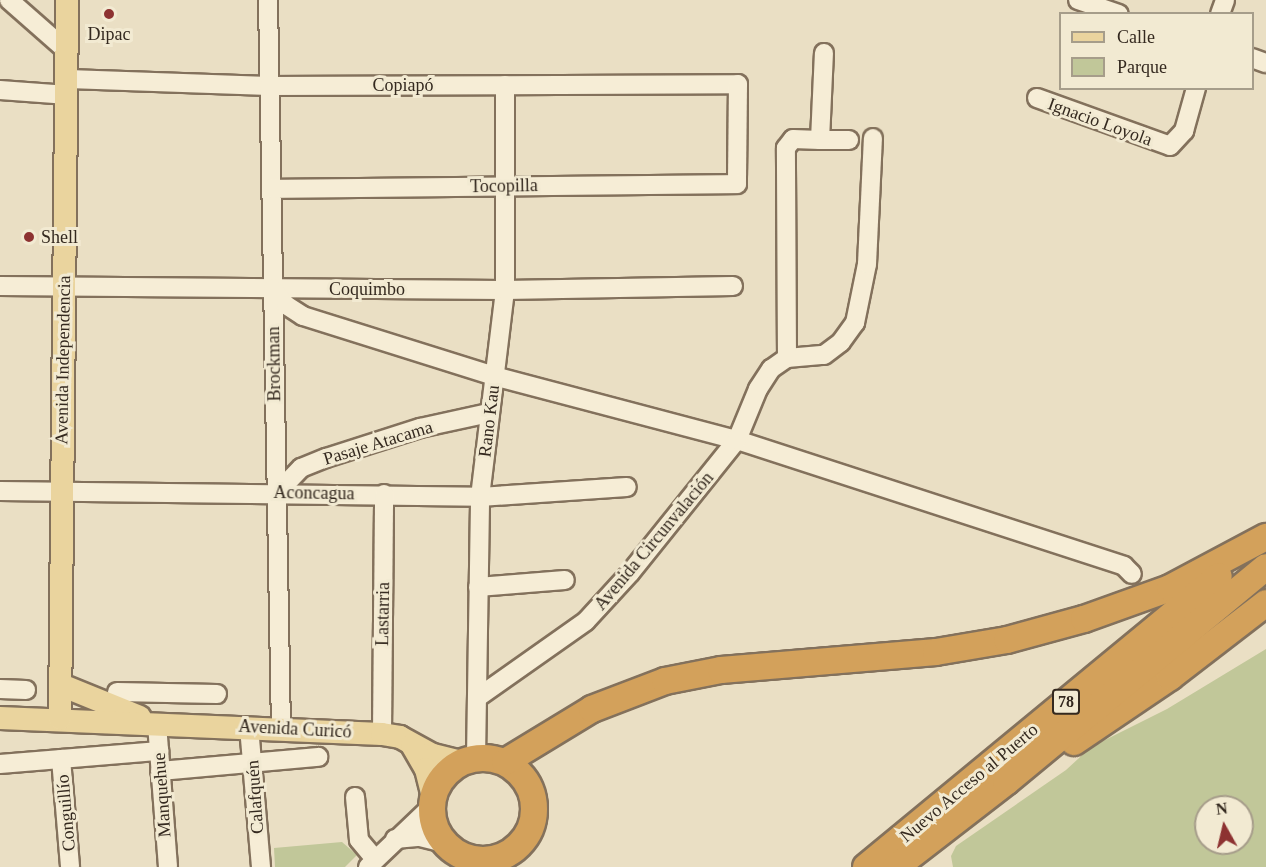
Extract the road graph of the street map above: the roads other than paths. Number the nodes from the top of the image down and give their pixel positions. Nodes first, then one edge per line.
1 (9, 0) edge
2 (67, 0) edge
3 (268, 0) edge
4 (1078, 0) edge
5 (1113, 12) edge
6 (68, 51) junction
7 (824, 53) dead end
8 (505, 85) junction
9 (269, 86) junction
10 (68, 87) junction
11 (0, 90) edge
12 (1195, 90) edge
13 (1037, 98) dead end
14 (873, 138) dead end
15 (820, 140) junction
16 (849, 140) dead end
17 (737, 184) joint
18 (505, 186) junction
19 (271, 189) junction
20 (0, 286) edge
21 (65, 286) junction
22 (733, 286) dead end
23 (273, 289) junction
24 (505, 290) junction
25 (787, 358) junction
26 (494, 376) junction
27 (489, 413) junction
28 (737, 440) junction
29 (627, 487) dead end
30 (0, 491) edge
31 (61, 491) junction
32 (277, 493) junction
33 (384, 494) junction
34 (480, 497) junction
35 (1266, 538) edge
36 (1266, 567) edge
37 (1132, 574) dead end
38 (565, 580) dead end
39 (478, 587) junction
40 (1266, 603) edge
41 (61, 685) junction
42 (0, 689) edge
43 (26, 690) dead end
44 (117, 692) dead end
45 (176, 693) junction
46 (216, 694) dead end
47 (477, 698) junction
48 (0, 718) edge
49 (60, 719) junction
50 (166, 724) junction
51 (249, 727) junction
52 (281, 728) junction
53 (382, 734) junction
54 (412, 746) junction
55 (159, 751) junction
56 (318, 757) dead end
57 (61, 759) junction
58 (469, 760) junction
59 (505, 762) junction
60 (253, 763) junction
61 (0, 764) edge
62 (160, 771) junction
63 (1006, 782) junction
64 (355, 797) dead end
65 (432, 802) junction
66 (395, 838) junction
67 (449, 853) edge
68 (371, 863) edge
69 (480, 864) edge
70 (70, 867) edge
71 (168, 867) edge
72 (261, 867) edge
73 (866, 867) edge
74 (897, 867) edge

1 - 6 street
2 - 6 main road, Avenida Independencia
3 - 9 street, Brockman
4 - 5 street
6 - 10 main road, Avenida Independencia
7 - 15 street
8 - 9 street, Copiapó
8 - 17 street, Copiapó
8 - 18 street, Rano Kau
9 - 10 street, Copiapó
9 - 19 street, Brockman
10 - 11 street, Copiapó
10 - 21 main road, Avenida Independencia
12 - 13 street, Ignacio Loyola
14 - 25 street
15 - 16 street
15 - 25 street
17 - 18 street, Tocopilla
18 - 19 street, Tocopilla
18 - 24 street, Rano Kau
19 - 23 street, Brockman
20 - 21 street, Coquimbo
21 - 23 street, Coquimbo
21 - 31 main road, Avenida Independencia
22 - 24 street, Coquimbo
23 - 24 street, Coquimbo
23 - 26 street
23 - 32 street, Brockman
24 - 26 street, Rano Kau
25 - 28 street, Avenida Circunvalación
26 - 27 street, Rano Kau
26 - 28 street
27 - 32 street, Pasaje Atacama
27 - 34 street, Rano Kau
28 - 37 street
28 - 47 street, Avenida Circunvalación
29 - 34 street, Aconcagua
30 - 31 street, Aconcagua
31 - 32 street, Aconcagua
31 - 41 main road, Avenida Independencia
32 - 33 street, Aconcagua
32 - 52 street, Brockman
33 - 34 street, Aconcagua
33 - 53 street, Lastarria
34 - 39 street, Rano Kau
35 - 59 highway
35 - 73 highway, Nuevo Acceso al Puerto / 78
36 - 63 highway, Nuevo Acceso al Puerto / 78
38 - 39 street
39 - 47 street, Rano Kau
40 - 63 highway
41 - 49 main road, Avenida Independencia
41 - 50 main road
42 - 43 street
44 - 45 street
45 - 46 street
45 - 50 street
47 - 58 street, Rano Kau
48 - 49 main road, Avenida Curicó
49 - 50 main road, Avenida Curicó
50 - 51 main road, Avenida Curicó
50 - 55 street, Manquehue
51 - 52 main road, Avenida Curicó
51 - 60 street, Calafquén
52 - 53 main road, Avenida Curicó
53 - 54 main road, Avenida Curicó
54 - 58 main road, Avenida Curicó
54 - 65 main road
55 - 57 street
55 - 62 street, Manquehue
56 - 60 street, Avenida Curicó
57 - 61 street
57 - 70 street, Conguillío
58 - 59 highway
58 - 65 highway
59 - 69 highway
60 - 62 street, Avenida Curicó
60 - 72 street, Calafquén
62 - 71 street, Manquehue
63 - 74 highway, Nuevo Acceso al Puerto / 78
64 - 68 street
65 - 66 street
65 - 67 highway
66 - 67 street
66 - 68 street
67 - 69 highway

